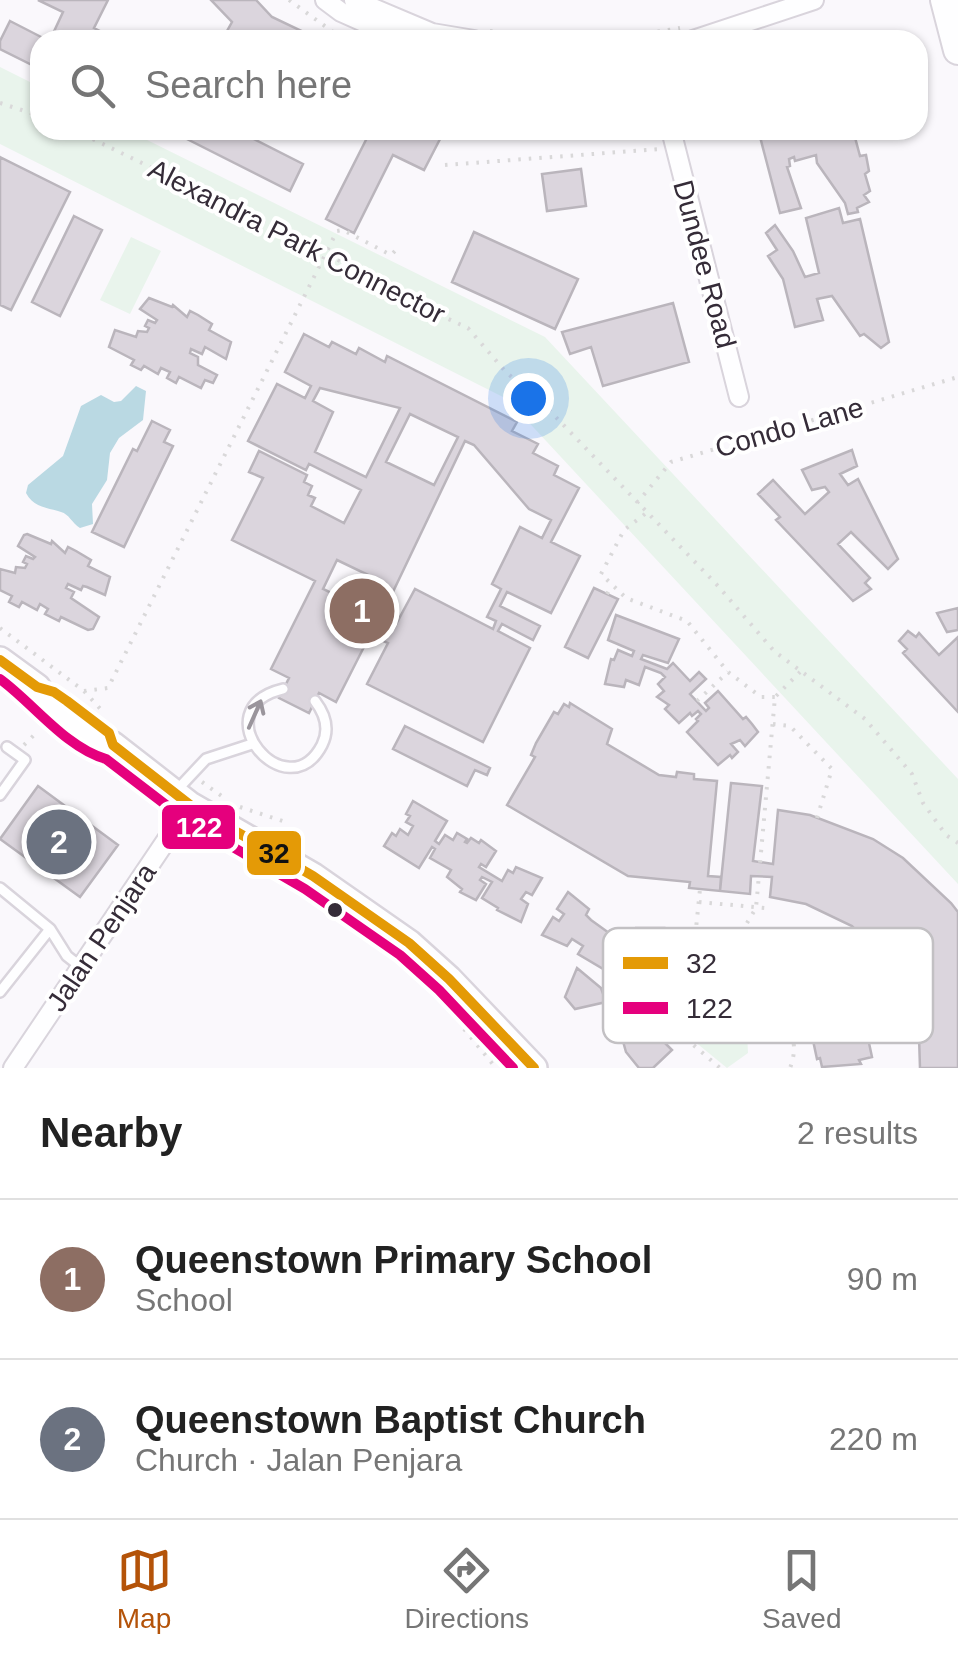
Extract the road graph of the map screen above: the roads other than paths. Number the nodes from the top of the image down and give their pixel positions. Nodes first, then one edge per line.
1 (325, 0) edge
2 (354, 0) edge
3 (814, 0) edge
4 (943, 7) edge
5 (382, 30) edge
6 (427, 30) edge
7 (701, 30) edge
8 (958, 50) edge
9 (673, 140) edge
10 (739, 397) dead end
11 (0, 660) edge
12 (284, 690) dead end
13 (315, 701) dead end
14 (252, 744) junction
15 (7, 746) dead end
16 (185, 791) junction
17 (0, 795) edge
18 (0, 888) edge
19 (50, 930) junction
20 (80, 967) junction
21 (0, 992) edge
22 (12, 1068) edge
23 (534, 1068) edge

1 - 5 street
2 - 6 street
3 - 7 street
4 - 8 main road
9 - 10 street, Dundee Road
11 - 16 street
14 -> 12 lane
13 - 14 lane
14 - 16 lane
15 - 17 lane
16 - 20 street, Jalan Penjara
16 - 23 street
18 - 19 lane
19 - 20 lane
19 - 21 lane
20 - 22 street, Jalan Penjara

